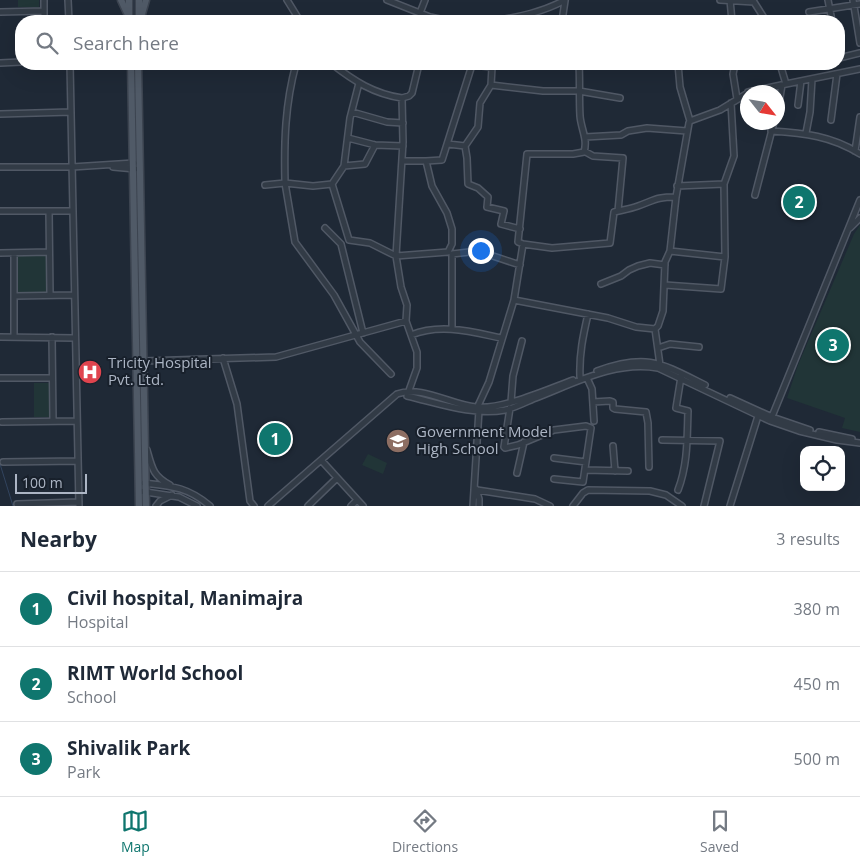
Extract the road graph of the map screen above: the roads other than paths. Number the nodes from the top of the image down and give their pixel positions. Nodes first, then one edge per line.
1 (44, 0) edge
2 (68, 0) edge
3 (121, 0) edge
4 (129, 0) edge
5 (139, 0) edge
6 (146, 0) edge
7 (287, 0) edge
8 (387, 0) edge
9 (406, 0) edge
10 (425, 0) edge
11 (565, 0) edge
12 (720, 0) edge
13 (730, 0) edge
14 (828, 0) edge
15 (853, 3) edge
16 (860, 4) edge
17 (404, 7) junction
18 (830, 8) junction
19 (44, 11) junction
20 (0, 12) edge
21 (809, 12) dead end
22 (420, 13) junction
23 (44, 15) edge
24 (68, 15) edge
25 (127, 15) edge
26 (129, 15) edge
27 (139, 15) edge
28 (141, 15) edge
29 (296, 15) edge
30 (423, 15) edge
31 (527, 15) edge
32 (563, 15) edge
33 (731, 15) edge
34 (762, 15) edge
35 (831, 15) edge
36 (860, 43) edge
37 (860, 53) edge
38 (845, 57) edge
39 (15, 62) edge
40 (0, 63) edge
41 (860, 69) edge
42 (70, 70) edge
43 (131, 70) edge
44 (138, 70) edge
45 (294, 70) edge
46 (341, 70) edge
47 (418, 70) edge
48 (470, 70) edge
49 (492, 70) edge
50 (579, 70) edge
51 (679, 70) edge
52 (734, 70) edge
53 (781, 70) edge
54 (837, 74) junction
55 (812, 79) junction
56 (801, 81) junction
57 (359, 83) junction
58 (784, 84) junction
59 (491, 85) junction
60 (780, 85) edge
61 (579, 91) junction
62 (740, 97) edge
63 (402, 98) junction
64 (620, 98) dead end
65 (737, 99) junction
66 (731, 103) junction
67 (798, 105) dead end
68 (70, 112) junction
69 (352, 112) junction
70 (0, 114) edge
71 (860, 117) edge
72 (831, 120) dead end
73 (690, 121) junction
74 (403, 123) junction
75 (687, 131) junction
76 (771, 131) joint
77 (806, 133) junction
78 (585, 137) junction
79 (348, 138) junction
80 (448, 144) junction
81 (375, 145) junction
82 (403, 146) junction
83 (465, 146) junction
84 (584, 151) junction
85 (858, 153) edge
86 (402, 161) junction
87 (426, 161) junction
88 (137, 165) junction
89 (344, 166) junction
90 (0, 167) edge
91 (72, 167) junction
92 (285, 183) junction
93 (332, 184) junction
94 (724, 184) junction
95 (265, 185) dead end
96 (677, 186) junction
97 (755, 195) dead end
98 (676, 197) junction
99 (860, 200) edge
100 (0, 211) edge
101 (48, 211) junction
102 (73, 211) junction
103 (618, 211) junction
104 (860, 218) edge
105 (325, 228) dead end
106 (520, 229) junction
107 (847, 232) junction
108 (523, 244) junction
109 (670, 251) junction
110 (14, 252) junction
111 (49, 252) junction
112 (0, 253) edge
113 (396, 256) junction
114 (725, 258) junction
115 (520, 265) junction
116 (665, 265) junction
117 (601, 284) dead end
118 (665, 285) junction
119 (50, 295) junction
120 (74, 295) junction
121 (14, 296) junction
122 (514, 300) junction
123 (588, 314) junction
124 (406, 321) junction
125 (452, 329) junction
126 (655, 329) junction
127 (363, 334) junction
128 (411, 334) junction
129 (357, 335) junction
130 (0, 337) edge
131 (14, 337) junction
132 (52, 337) junction
133 (75, 338) junction
134 (501, 338) junction
135 (522, 341) dead end
136 (699, 347) dead end
137 (658, 348) junction
138 (223, 358) junction
139 (144, 361) junction
140 (660, 365) junction
141 (390, 374) dead end
142 (682, 376) junction
143 (580, 377) junction
144 (0, 378) edge
145 (52, 378) junction
146 (587, 378) junction
147 (407, 393) junction
148 (593, 402) junction
149 (510, 405) junction
150 (478, 409) junction
151 (758, 416) junction
152 (771, 419) junction
153 (53, 420) junction
154 (77, 420) junction
155 (594, 421) dead end
156 (2, 422) dead end
157 (662, 440) dead end
158 (687, 441) junction
159 (524, 442) junction
160 (860, 442) edge
161 (145, 444) junction
162 (613, 446) dead end
163 (554, 458) dead end
164 (320, 460) junction
165 (78, 461) junction
166 (3, 462) dead end
167 (586, 462) junction
168 (649, 467) dead end
169 (585, 470) junction
170 (615, 471) junction
171 (628, 471) dead end
172 (518, 473) dead end
173 (337, 478) junction
174 (474, 479) junction
175 (554, 479) dead end
176 (143, 483) junction
177 (175, 487) junction
178 (477, 490) junction
179 (678, 490) dead end
180 (142, 491) junction
181 (173, 495) junction
182 (357, 500) junction
183 (17, 504) dead end
184 (79, 504) edge
185 (272, 505) edge
186 (139, 506) edge
187 (146, 506) edge
188 (156, 506) edge
189 (197, 506) edge
190 (210, 506) edge
191 (254, 506) edge
192 (308, 506) edge
193 (351, 506) edge
194 (363, 506) edge
195 (473, 506) edge
196 (479, 506) edge
197 (550, 506) edge
198 (574, 506) edge
199 (682, 506) edge
200 (704, 506) edge
201 (730, 506) edge

1 - 19 street
2 - 24 street
3 - 25 main road
4 - 26 main road
5 - 27 main road
6 - 28 main road
7 - 29 street
8 - 17 street
9 - 17 street
10 - 22 street
11 - 31 street
11 - 32 street
12 - 13 street
13 - 33 street
13 - 34 street
14 - 18 street
15 - 16 street
15 - 18 street
15 - 36 street
17 - 22 street
18 - 21 street
18 - 35 street
19 - 20 street
19 - 23 street
22 - 30 street
37 - 38 street
39 - 40 street
41 - 54 street
42 - 68 street
43 - 88 main road
44 - 88 main road
45 - 92 street
46 - 57 street
47 - 63 street
48 - 80 street
49 - 59 street
50 - 61 street
51 - 73 street
52 - 65 street
53 - 58 street
54 - 55 street
54 - 72 street
55 - 56 street
55 - 77 street
56 - 58 street
56 - 67 street
57 - 63 street
57 - 69 street
58 - 60 street
59 - 61 street
59 - 83 street
61 - 64 street
61 - 78 street
62 - 65 street
63 - 74 street
65 - 66 street
66 - 73 street
66 - 94 street
68 - 70 street
68 - 91 street
69 - 74 street
69 - 79 street
71 - 85 street
73 - 75 street
74 - 82 street
75 - 78 street
75 - 96 street
76 - 77 street
76 - 97 street
77 - 85 street
78 - 84 street
79 - 81 street
79 - 89 street
80 - 83 street
80 - 87 street
81 - 82 street
81 - 89 street
82 - 86 street
83 - 106 street
84 - 103 street
84 - 106 street
86 - 87 street
86 - 113 street
87 - 113 street
88 - 91 street
88 - 139 main road
88 - 176 main road
89 - 93 street
90 - 91 street
91 - 102 street
92 - 93 street
92 - 95 street
92 - 129 street
93 - 113 street
94 - 96 street
94 - 114 street
96 - 98 street
98 - 103 street
98 - 109 street
99 - 107 street
100 - 101 street
101 - 102 street
101 - 111 street
102 - 120 street
103 - 108 street
104 - 107 street
105 - 127 street
106 - 108 street
107 - 152 street
108 - 115 street
109 - 114 street
109 - 116 street
110 - 111 street
110 - 112 street
110 - 121 street
111 - 119 street
113 - 124 street
114 - 118 street
115 - 122 street
115 - 125 street
116 - 117 street
116 - 118 street
118 - 126 street
119 - 120 street
119 - 121 street
120 - 133 street
121 - 131 street
122 - 123 street
122 - 134 street
123 - 126 street
123 - 143 street
124 - 127 street
124 - 128 street
125 - 128 street
125 - 134 street
126 - 137 street
127 - 129 street
128 - 147 street
129 - 138 street
129 - 141 street
130 - 131 street
131 - 132 street
132 - 133 street
132 - 145 street
133 - 154 street
134 - 150 street
135 - 149 street
136 - 137 street
137 - 140 street
138 - 139 street
138 - 191 street
139 - 161 main road
140 - 142 street
140 - 143 street
142 - 146 street
142 - 151 street
142 - 152 street
142 - 158 street
143 - 149 street
144 - 145 street
145 - 153 street
146 - 148 street
146 - 149 street
147 - 150 street
147 - 164 street
148 - 155 street
148 - 168 street
149 - 150 street
149 - 159 street
150 - 174 street
151 - 152 street
151 - 201 street
152 - 160 street
153 - 154 street
153 - 156 street
154 - 165 street
157 - 158 street
158 - 179 street
158 - 200 street
159 - 167 street
159 - 172 street
161 - 176 main road
161 - 177 street
162 - 170 street
163 - 167 street
164 - 173 street
164 - 185 street
165 - 166 street
165 - 184 street
167 - 169 street
169 - 170 street
169 - 175 street
170 - 171 street
173 - 182 street
173 - 192 street
174 - 178 street
174 - 195 street
176 - 177 street
176 - 180 main road
177 - 190 street
178 - 196 street
178 - 197 street
180 - 181 street
180 - 186 main road
180 - 187 main road
181 - 188 street
181 - 189 street
182 - 193 street
182 - 194 street
183 - 184 street
198 - 199 street

